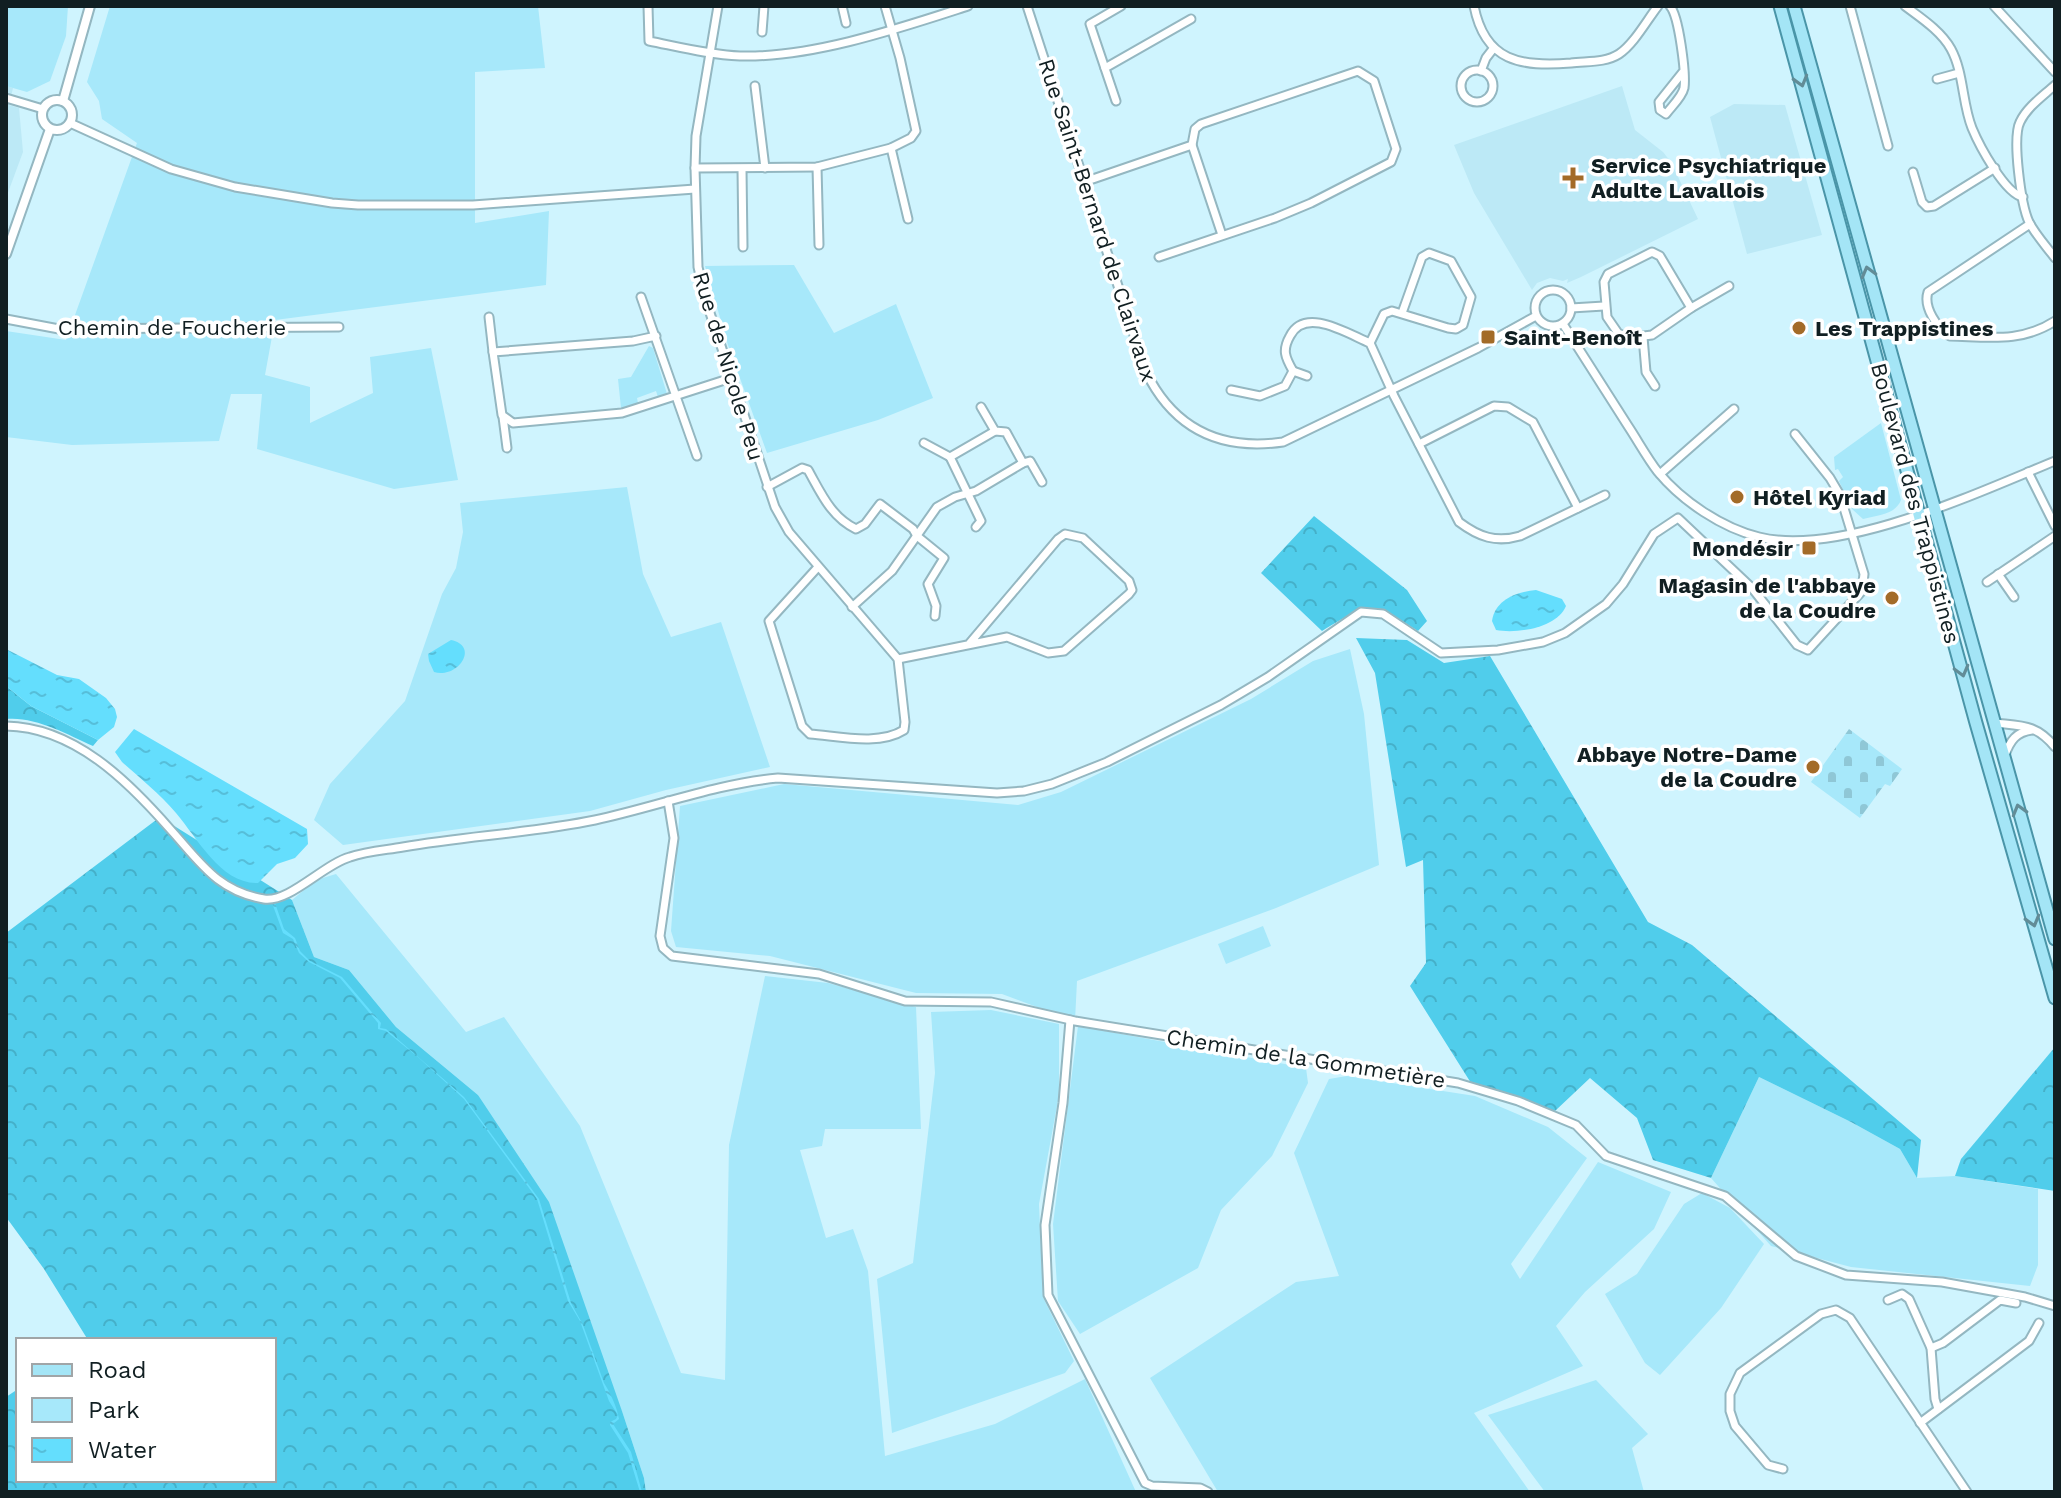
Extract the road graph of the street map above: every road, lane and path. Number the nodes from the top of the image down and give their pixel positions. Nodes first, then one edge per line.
1 (90, 6) edge
2 (648, 6) edge
3 (718, 6) edge
4 (764, 6) edge
5 (842, 6) edge
6 (885, 6) edge
7 (968, 6) edge
8 (1027, 6) edge
9 (1121, 6) edge
10 (1474, 6) edge
11 (1658, 6) edge
12 (1670, 6) edge
13 (1780, 6) edge
14 (1794, 6) edge
15 (1850, 6) edge
16 (1905, 6) edge
17 (1994, 6) edge
18 (1191, 19) dead end
19 (846, 23) dead end
20 (892, 31) junction
21 (762, 32) dead end
22 (1493, 49) junction
23 (712, 53) junction
24 (1105, 68) junction
25 (2054, 68) edge
26 (1481, 71) junction
27 (1683, 72) junction
28 (1959, 73) junction
29 (1937, 79) dead end
30 (2055, 85) edge
31 (755, 86) dead end
32 (6, 98) edge
33 (63, 101) junction
34 (1116, 101) dead end
35 (43, 109) junction
36 (70, 123) junction
37 (50, 129) junction
38 (1192, 145) junction
39 (1888, 146) dead end
40 (891, 148) junction
41 (817, 167) junction
42 (695, 168) junction
43 (765, 168) junction
44 (1995, 168) junction
45 (742, 169) junction
46 (1913, 172) dead end
47 (1084, 182) junction
48 (695, 189) junction
49 (2023, 197) junction
50 (908, 219) dead end
51 (2030, 224) junction
52 (1222, 235) junction
53 (819, 245) dead end
54 (743, 247) dead end
55 (6, 254) edge
56 (2054, 254) edge
57 (1159, 257) dead end
58 (1729, 286) dead end
59 (641, 297) dead end
60 (1604, 306) junction
61 (1571, 308) junction
62 (1691, 308) junction
63 (1402, 313) junction
64 (1536, 316) junction
65 (489, 317) dead end
66 (6, 319) edge
67 (2055, 321) edge
68 (1563, 324) junction
69 (339, 327) dead end
70 (656, 336) junction
71 (1643, 337) junction
72 (1370, 343) junction
73 (493, 352) junction
74 (1293, 371) junction
75 (1307, 376) dead end
76 (731, 378) junction
77 (1655, 386) dead end
78 (1231, 390) dead end
79 (1391, 390) junction
80 (676, 396) junction
81 (981, 407) dead end
82 (1734, 409) dead end
83 (502, 415) junction
84 (995, 431) junction
85 (1795, 434) dead end
86 (924, 443) dead end
87 (1419, 444) junction
88 (507, 448) dead end
89 (697, 456) dead end
90 (950, 457) junction
91 (2055, 461) edge
92 (1023, 463) junction
93 (2028, 472) junction
94 (1660, 474) junction
95 (1042, 482) dead end
96 (767, 487) junction
97 (969, 492) junction
98 (1605, 495) dead end
99 (1578, 508) junction
100 (1934, 509) junction
101 (1919, 514) junction
102 (2055, 526) edge
103 (976, 527) dead end
104 (1853, 533) junction
105 (917, 536) junction
106 (2055, 536) edge
107 (818, 567) junction
108 (1998, 574) junction
109 (1987, 582) dead end
110 (2014, 597) dead end
111 (852, 607) junction
112 (935, 616) dead end
113 (969, 644) junction
114 (898, 659) junction
115 (1995, 723) junction
116 (6, 726) edge
117 (2036, 730) junction
118 (2055, 747) edge
119 (2004, 757) junction
120 (668, 801) junction
121 (2055, 939) edge
122 (2055, 998) edge
123 (1070, 1020) junction
124 (1888, 1300) dead end
125 (2016, 1303) dead end
126 (2055, 1306) edge
127 (2039, 1323) dead end
128 (1931, 1348) junction
129 (1938, 1409) junction
130 (1920, 1423) junction
131 (1783, 1469) dead end
132 (1208, 1492) edge
133 (1967, 1492) edge

1 - 33 street
2 - 23 street
3 - 23 street, Rue de Nicole Peu
4 - 21 street
5 - 19 street
6 - 20 street
7 - 20 street
8 - 47 street, Rue Saint-Bernard de Clairvaux
9 - 24 street
10 - 22 street
11 - 22 street
12 - 27 street
13 -> 101 main road, Boulevard des Trappistines
100 -> 14 main road, Boulevard des Trappistines
15 - 39 street
16 - 28 street
17 - 25 street
18 - 24 street
20 - 23 street
20 - 40 street
22 - 26 street
23 - 42 street, Rue de Nicole Peu
24 - 34 street
26 - 26 street
27 - 27 street
28 - 29 street
28 - 44 street
30 - 49 street
31 - 43 street
32 - 35 street
33 - 35 street
33 - 36 street
35 - 37 street
36 - 37 street
36 - 48 street
37 - 55 street
38 - 47 street
38 - 52 street
38 - 52 street
40 - 41 street
40 - 50 street
41 - 43 street
41 - 53 street
42 - 45 street
42 - 48 street, Rue de Nicole Peu
43 - 45 street
44 - 46 street
44 - 49 street
45 - 54 street
47 - 79 street, Rue Saint-Bernard de Clairvaux
48 - 76 street, Rue de Nicole Peu
49 - 51 street
51 - 56 street
51 - 67 street
52 - 57 street
58 - 62 street
59 - 70 street
60 - 61 street
60 - 62 street
60 - 71 street
61 - 64 street
61 - 68 street
62 - 71 street
63 - 63 street
63 - 72 street
64 - 68 street
64 - 79 street, Rue Saint-Bernard de Clairvaux
65 - 73 street
66 - 69 street, Chemin de Foucherie
68 - 94 street
70 - 73 street
70 - 80 street
71 - 77 street
72 - 74 street
72 - 79 street
73 - 83 street
74 - 75 street
74 - 78 street
76 - 80 street
76 - 96 street, Rue de Nicole Peu
79 - 87 street
80 - 83 street
80 - 89 street
81 - 84 street
82 - 94 street
83 - 88 street
84 - 90 street
84 - 92 street
85 - 104 street
86 - 90 street
87 - 99 street
87 - 99 street
90 - 97 street
91 - 93 street
92 - 95 street
92 - 97 street
93 - 100 street
93 - 102 street
94 - 104 street
96 - 105 street
96 - 107 street, Rue de Nicole Peu
97 - 103 street
97 - 105 street
98 - 99 street
100 - 101 street
100 - 115 main road, Boulevard des Trappistines
101 - 104 street
101 -> 122 main road, Boulevard des Trappistines
104 - 120 street
105 - 111 street
105 - 112 street
106 - 108 street
107 - 111 street, Rue de Nicole Peu
107 - 114 street
108 - 109 street
108 - 110 street
111 - 114 street, Rue de Nicole Peu
113 - 113 street
113 - 114 street
115 - 117 street
115 - 119 main road, Boulevard des Trappistines
116 - 120 street
117 - 118 street
117 - 119 street
121 -> 119 main road, Boulevard des Trappistines
120 - 123 street, Chemin de la Gommetière
123 - 126 street, Chemin de la Gommetière
123 - 132 street
124 - 128 street
125 - 128 street
127 - 129 street
128 - 129 street
129 - 130 street
130 - 131 street
130 - 133 street

